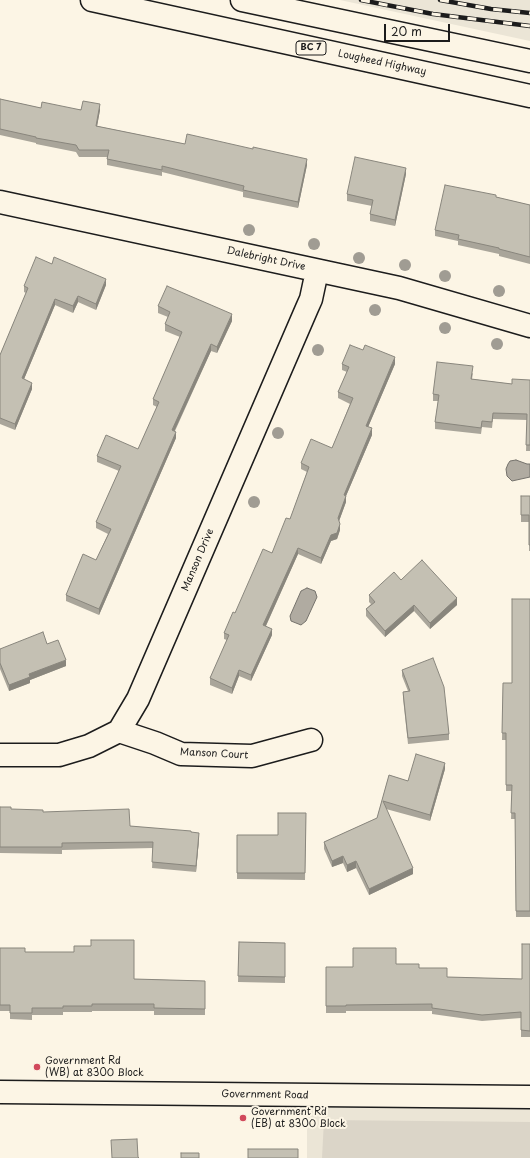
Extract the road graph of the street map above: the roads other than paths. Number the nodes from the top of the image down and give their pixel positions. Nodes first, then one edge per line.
1 (92, 0) edge
2 (242, 0) edge
3 (530, 61) edge
4 (530, 96) edge
5 (0, 202) edge
6 (317, 271) junction
7 (530, 326) edge
8 (119, 731) junction
9 (311, 740) dead end
10 (0, 755) edge
11 (0, 1092) edge
12 (530, 1097) edge

1 - 4 street, Lougheed Highway / BC 7
2 - 3 street
5 - 6 street, Dalebright Drive
6 - 7 street, Dalebright Drive
6 - 8 street, Manson Drive
8 - 9 street, Manson Court
8 - 10 street
11 - 12 street, Government Road

